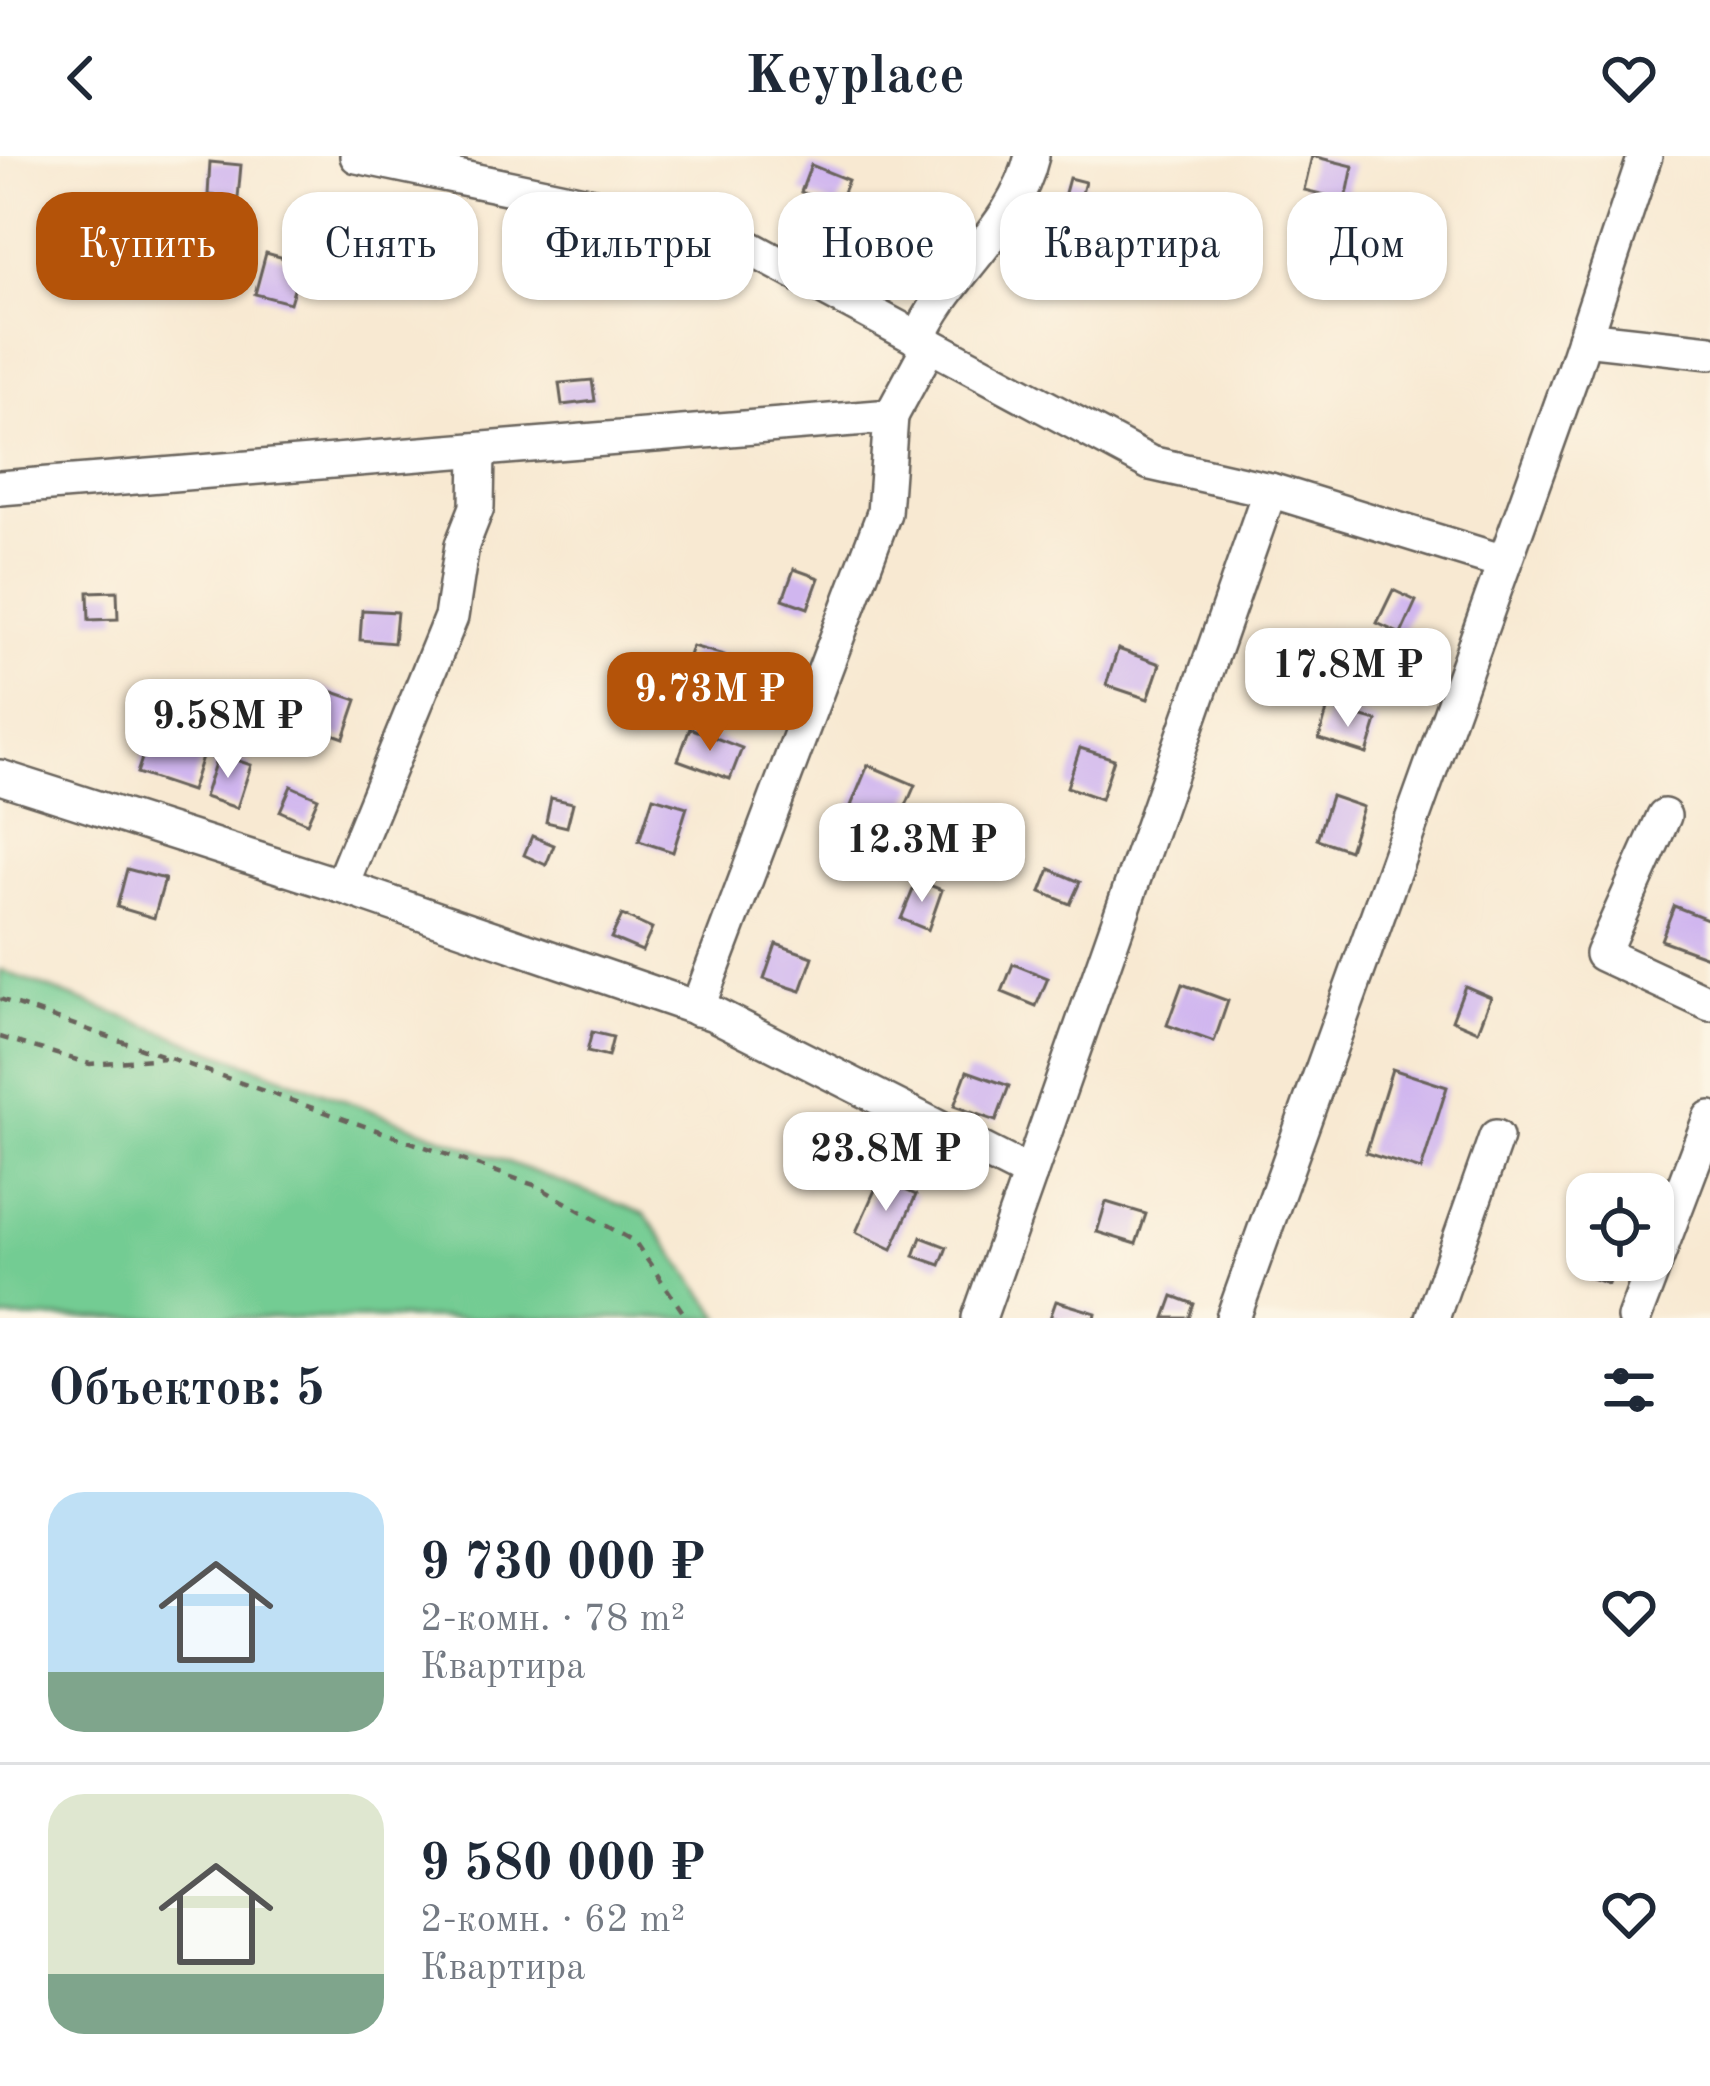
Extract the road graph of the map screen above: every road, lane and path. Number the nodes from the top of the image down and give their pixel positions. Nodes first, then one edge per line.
1 (357, 156) edge
2 (1032, 156) edge
3 (1645, 156) edge
4 (923, 343) junction
5 (1710, 352) edge
6 (1579, 353) junction
7 (891, 416) junction
8 (478, 450) junction
9 (0, 488) edge
10 (1270, 490) junction
11 (1504, 562) junction
12 (0, 777) edge
13 (1664, 816) dead end
14 (340, 886) junction
15 (0, 999) edge
16 (1710, 1004) edge
17 (697, 1009) junction
18 (0, 1037) edge
19 (171, 1058) junction
20 (1710, 1118) edge
21 (1496, 1137) dead end
22 (1030, 1174) junction
23 (687, 1318) edge
24 (979, 1318) edge
25 (1233, 1318) edge
26 (1432, 1318) edge
27 (1634, 1318) edge

1 - 4 street
2 - 4 street
3 - 6 street
4 - 7 street
4 - 10 street
5 - 6 street
6 - 11 street
7 - 8 street
7 - 17 street
8 - 9 street
8 - 14 street
10 - 11 street
10 - 22 street
11 - 25 street
12 - 14 street
13 - 16 street
14 - 17 street
15 - 19 path
17 - 22 street
18 - 19 path
19 - 23 path
20 - 27 street
21 - 26 street
22 - 24 street

